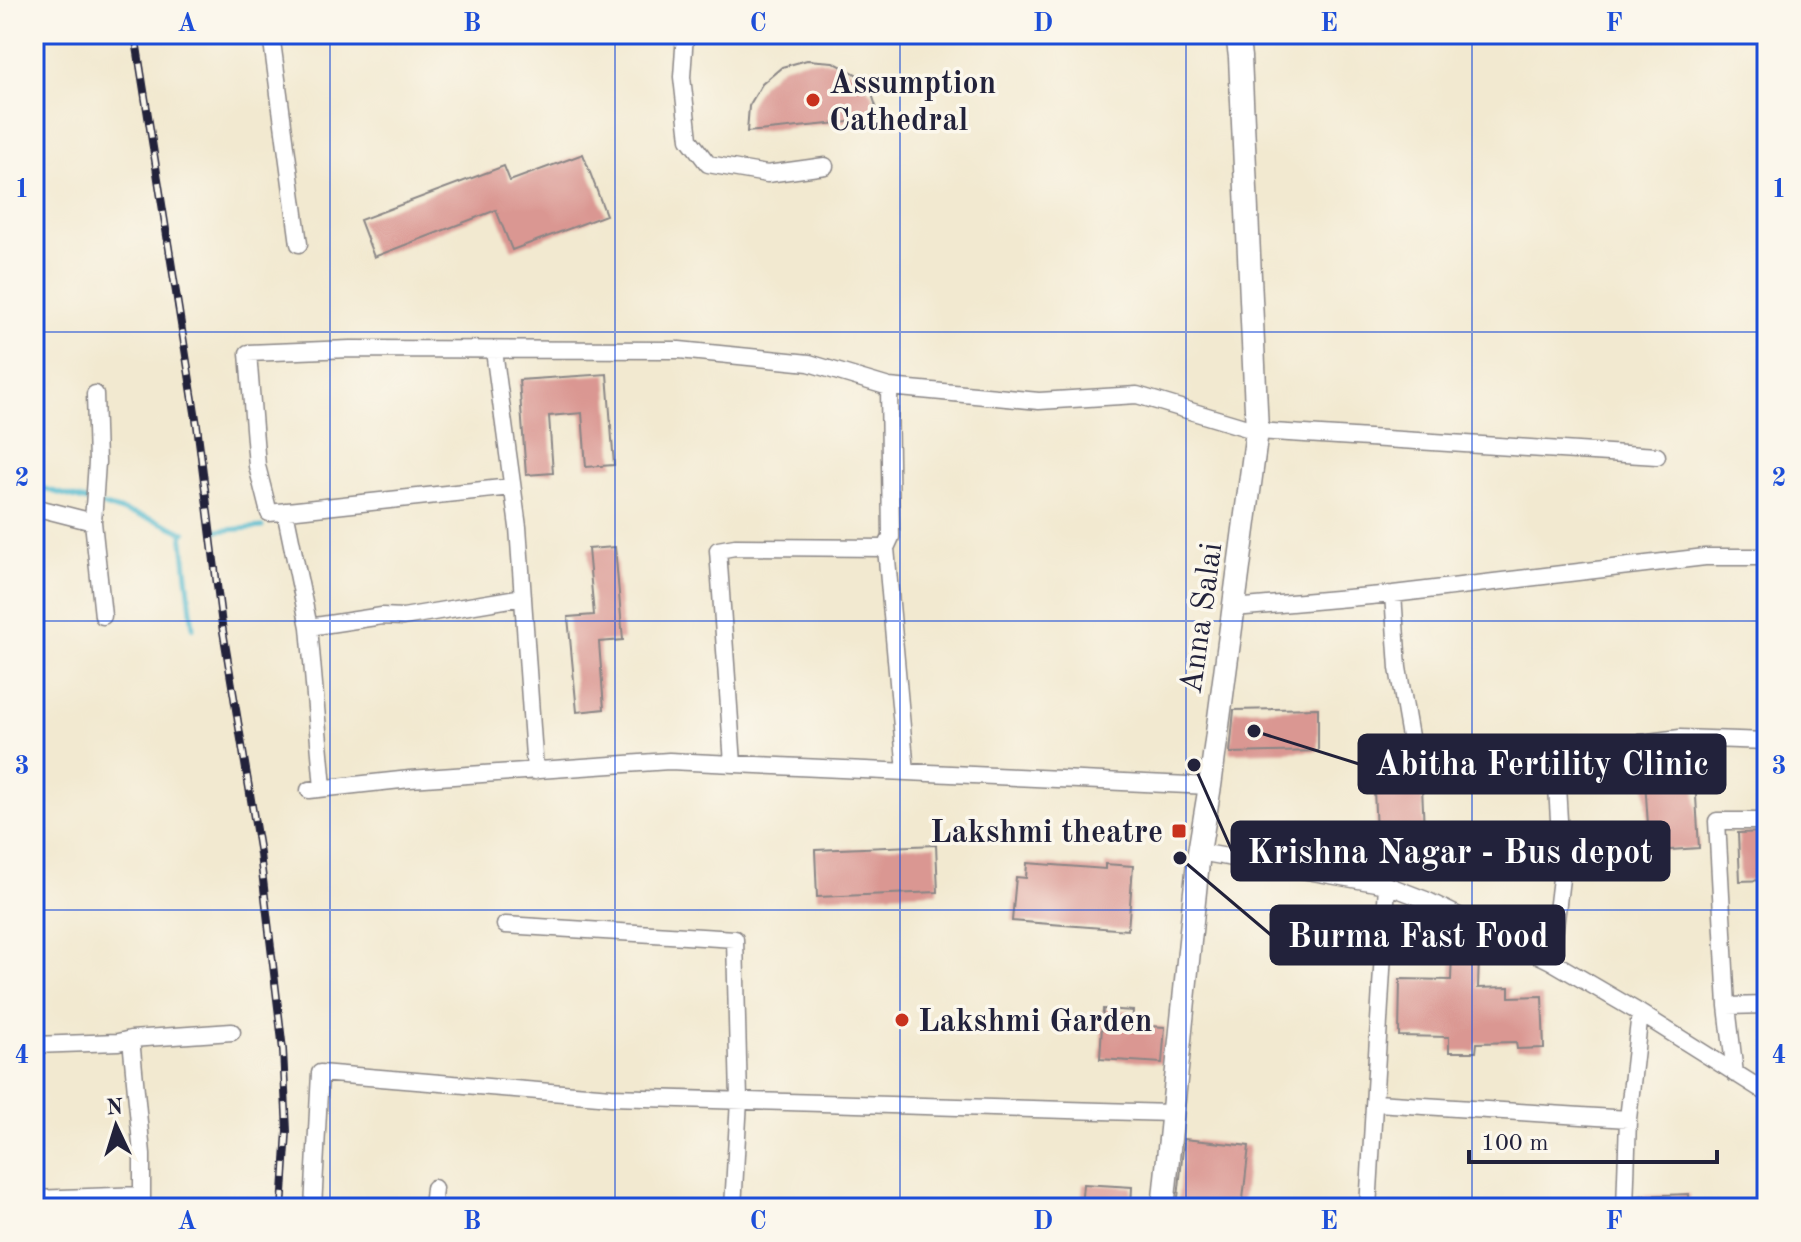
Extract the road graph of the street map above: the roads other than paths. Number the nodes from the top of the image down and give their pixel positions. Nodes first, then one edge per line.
1 (271, 34) edge
2 (685, 34) edge
3 (1237, 34) edge
4 (825, 166) dead end
5 (299, 244) dead end
6 (494, 351) junction
7 (889, 387) junction
8 (95, 394) dead end
9 (1257, 431) junction
10 (1657, 456) dead end
11 (511, 487) junction
12 (34, 507) edge
13 (285, 511) junction
14 (93, 522) junction
15 (886, 548) junction
16 (1767, 557) edge
17 (1393, 594) junction
18 (523, 597) junction
19 (1234, 608) junction
20 (103, 616) dead end
21 (309, 627) junction
22 (1767, 741) edge
23 (1555, 753) junction
24 (733, 764) junction
25 (535, 771) junction
26 (906, 772) junction
27 (1210, 786) junction
28 (1767, 821) edge
29 (1199, 852) junction
30 (1387, 885) junction
31 (505, 925) dead end
32 (1551, 961) junction
33 (1767, 1005) edge
34 (1727, 1006) junction
35 (1640, 1013) junction
36 (232, 1032) dead end
37 (131, 1039) junction
38 (34, 1045) edge
39 (1735, 1074) junction
40 (1767, 1093) edge
41 (737, 1101) junction
42 (1376, 1103) junction
43 (1171, 1113) junction
44 (1628, 1119) junction
45 (434, 1188) dead end
46 (40, 1202) edge
47 (142, 1202) edge
48 (313, 1208) edge
49 (432, 1208) edge
50 (733, 1208) edge
51 (1163, 1208) edge
52 (1368, 1208) edge
53 (1625, 1208) edge

1 - 5 street
2 - 4 street
3 - 9 main road, Anna Salai
6 - 7 street
6 - 11 street
6 - 13 street
7 - 9 street
7 - 15 street
8 - 14 street
9 - 10 street
9 - 19 main road, Anna Salai
11 - 13 street
11 - 18 street
12 - 14 street
13 - 21 street
14 - 20 street
15 - 24 street
15 - 26 street
16 - 17 street
17 - 19 street
17 - 23 street
18 - 21 street
18 - 25 street
19 - 27 main road, Anna Salai
21 - 25 street
22 - 23 street
23 - 32 street
24 - 25 street
24 - 26 street
26 - 27 street
27 - 29 main road, Anna Salai
28 - 34 street
29 - 30 street
29 - 43 main road, Anna Salai
30 - 32 street
30 - 42 street
31 - 41 street
32 - 35 street
33 - 34 street
34 - 39 street
35 - 39 street
35 - 44 street
36 - 37 street
37 - 38 street
37 - 47 street
39 - 40 street
41 - 43 street
41 - 48 street
41 - 50 street
42 - 44 street
42 - 52 street
43 - 51 main road, Anna Salai
44 - 53 street
45 - 49 street
46 - 47 street

